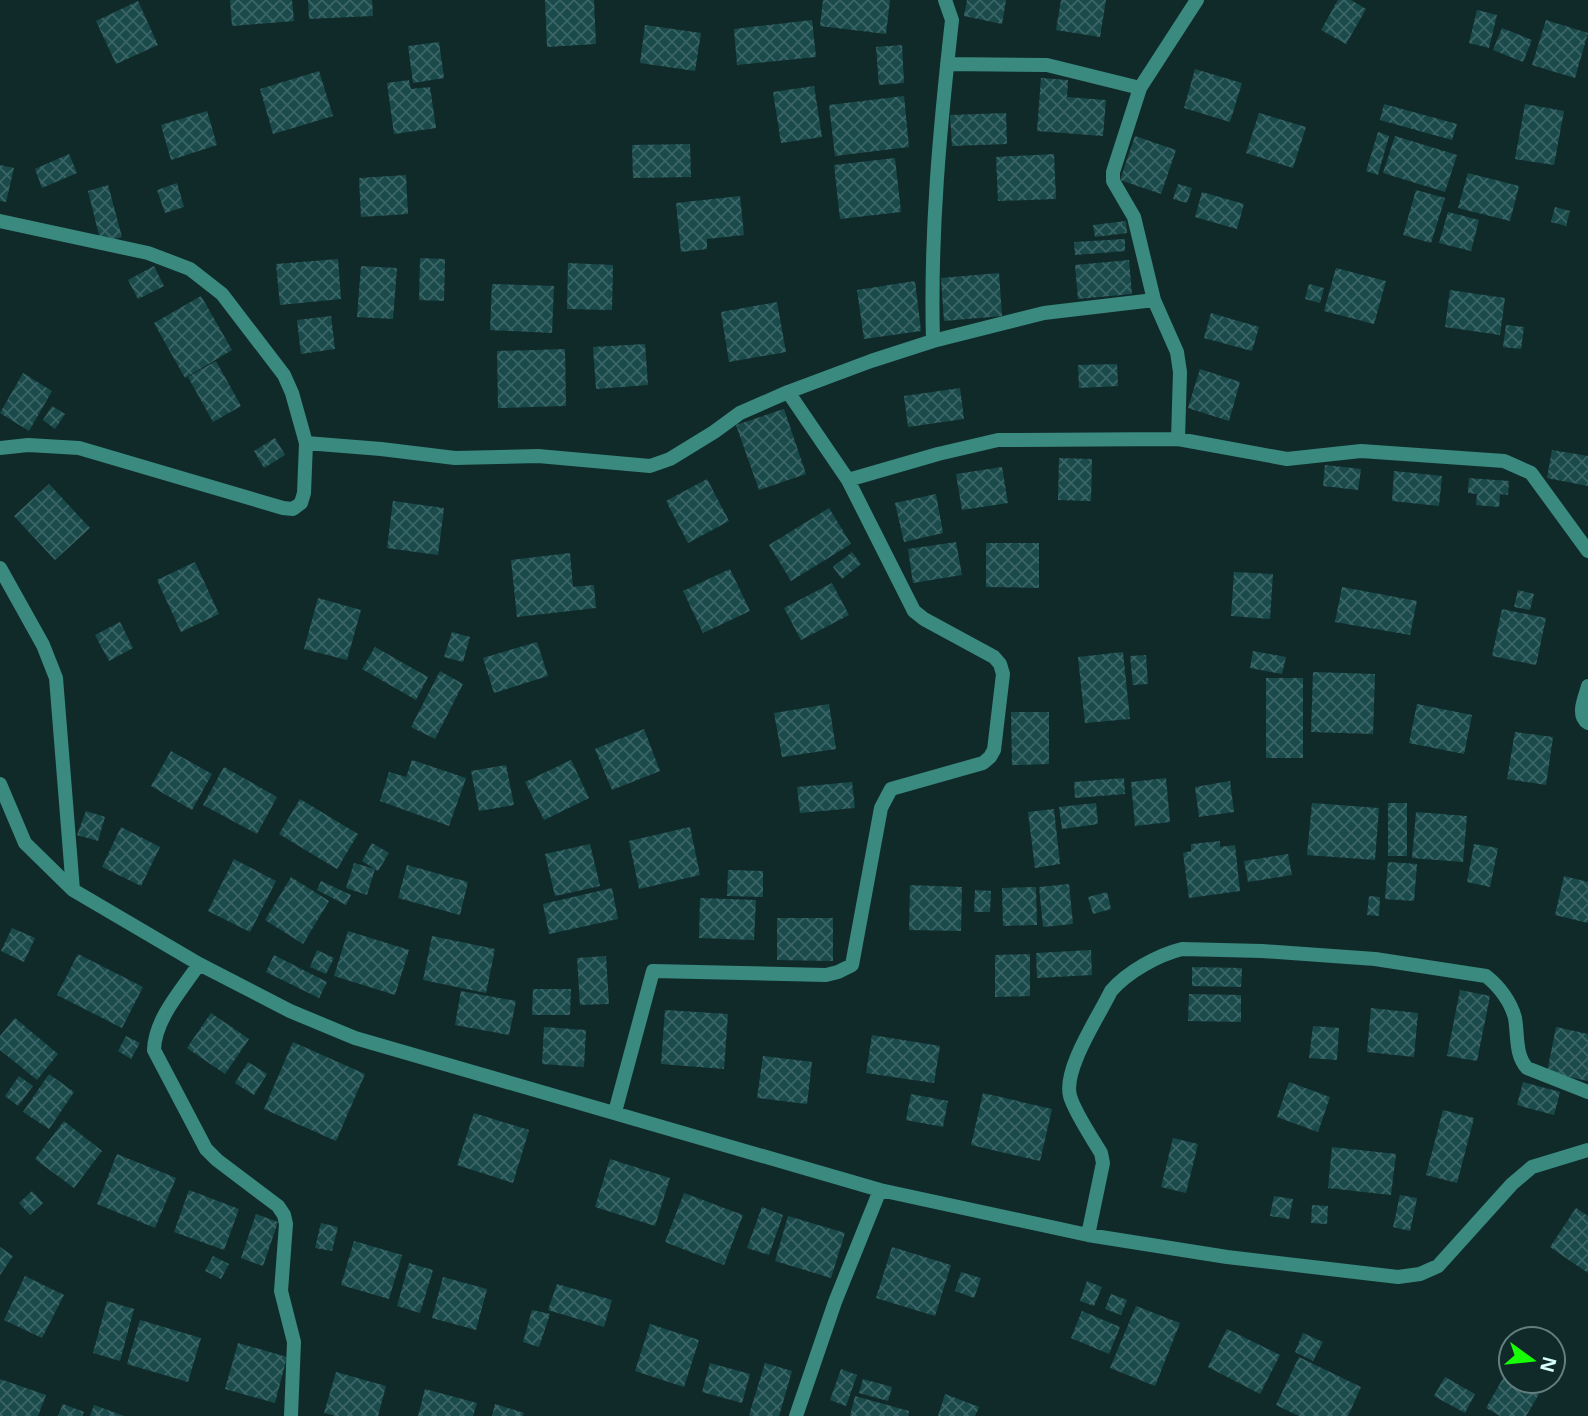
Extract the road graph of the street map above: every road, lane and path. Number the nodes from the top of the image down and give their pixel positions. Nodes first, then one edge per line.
1 (945, 0) edge
2 (1197, 0) edge
3 (947, 64) junction
4 (1140, 88) junction
5 (0, 221) edge
6 (1154, 300) junction
7 (933, 341) junction
8 (788, 392) junction
9 (1178, 439) junction
10 (306, 443) junction
11 (0, 448) edge
12 (848, 480) junction
13 (1588, 551) edge
14 (0, 568) edge
15 (1588, 686) edge
16 (1588, 723) edge
17 (0, 784) edge
18 (73, 890) junction
19 (199, 964) junction
20 (1588, 1092) edge
21 (615, 1112) junction
22 (1588, 1150) edge
23 (880, 1190) junction
24 (1088, 1235) junction
25 (291, 1416) edge
26 (796, 1416) edge

1 - 3 street
2 - 4 street
3 - 4 street
3 - 7 street
4 - 6 street
5 - 10 street
6 - 7 street
6 - 9 street
7 - 8 street
8 - 10 street
8 - 12 street
9 - 12 street
9 - 13 street
10 - 11 street
12 - 21 street
14 - 18 street
15 - 16 street
17 - 18 street
18 - 19 street
19 - 21 street
19 - 25 street
20 - 24 street
21 - 23 street
22 - 24 street
23 - 24 street
23 - 26 street

